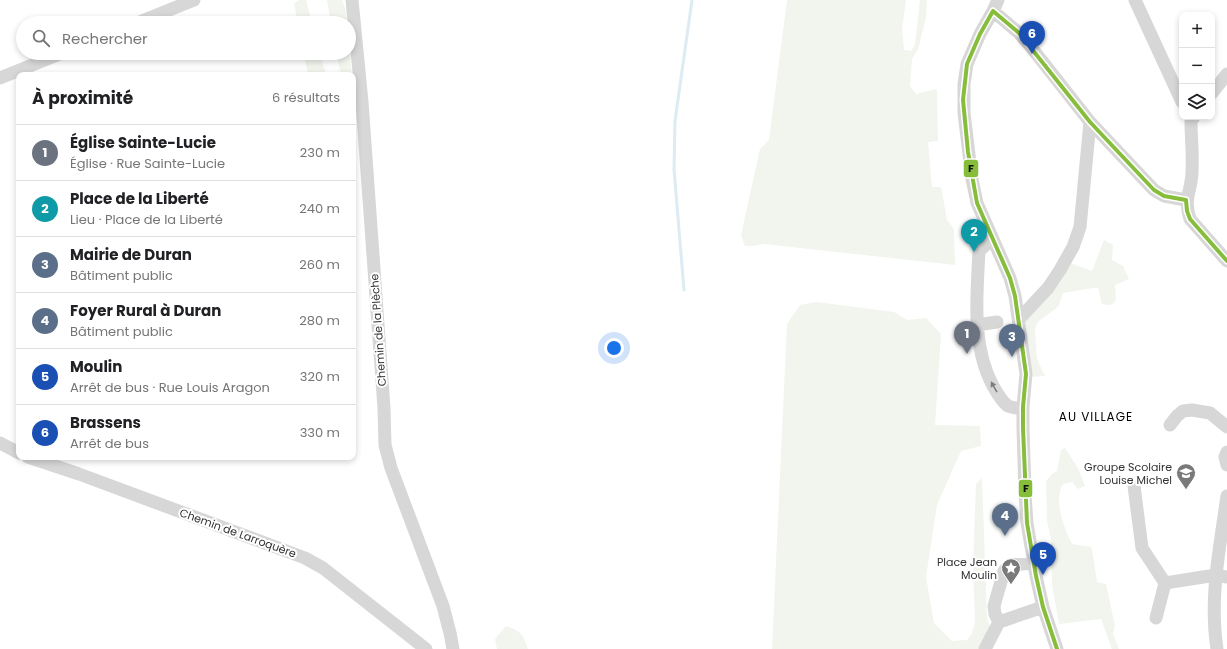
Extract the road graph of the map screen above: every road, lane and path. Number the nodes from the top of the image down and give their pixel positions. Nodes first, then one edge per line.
1 (194, 0) edge
2 (352, 0) edge
3 (1136, 0) edge
4 (995, 5) edge
5 (154, 16) edge
6 (354, 16) edge
7 (356, 41) edge
8 (45, 60) edge
9 (1227, 74) edge
10 (0, 78) edge
11 (1215, 89) edge
12 (1179, 95) edge
13 (1191, 120) edge
14 (1090, 122) junction
15 (1186, 200) junction
16 (992, 239) junction
17 (1227, 262) edge
18 (1019, 319) junction
19 (997, 322) dead end
20 (977, 325) junction
21 (1023, 409) junction
22 (1170, 425) dead end
23 (1227, 427) edge
24 (0, 442) edge
25 (16, 451) edge
26 (1227, 452) edge
27 (37, 460) edge
28 (1227, 465) edge
29 (1134, 486) dead end
30 (1227, 496) edge
31 (1034, 563) junction
32 (1221, 576) edge
33 (1165, 583) junction
34 (1043, 607) junction
35 (1156, 618) dead end
36 (999, 622) junction
37 (426, 649) edge
38 (453, 649) edge
39 (985, 649) edge
40 (1057, 649) edge
41 (1217, 649) edge

1 - 5 street
2 - 6 street, Chemin de la Plèche
3 - 12 street
4 - 14 street
4 - 16 street
7 - 38 street, Chemin de la Plèche
8 - 10 street
9 - 11 street
13 - 15 street
14 - 15 street
14 - 18 street
15 - 17 street
16 - 18 street
16 - 20 street
18 - 21 street
19 - 20 street
21 -> 20 street
21 - 31 street
22 - 23 street
24 - 25 street
26 - 28 street
27 - 37 street, Chemin de Larroquère
29 - 33 street
30 - 32 street
31 - 34 street
31 - 36 street
32 - 33 street
32 - 41 street
33 - 35 street
34 - 36 street
34 - 40 street
36 - 39 street

